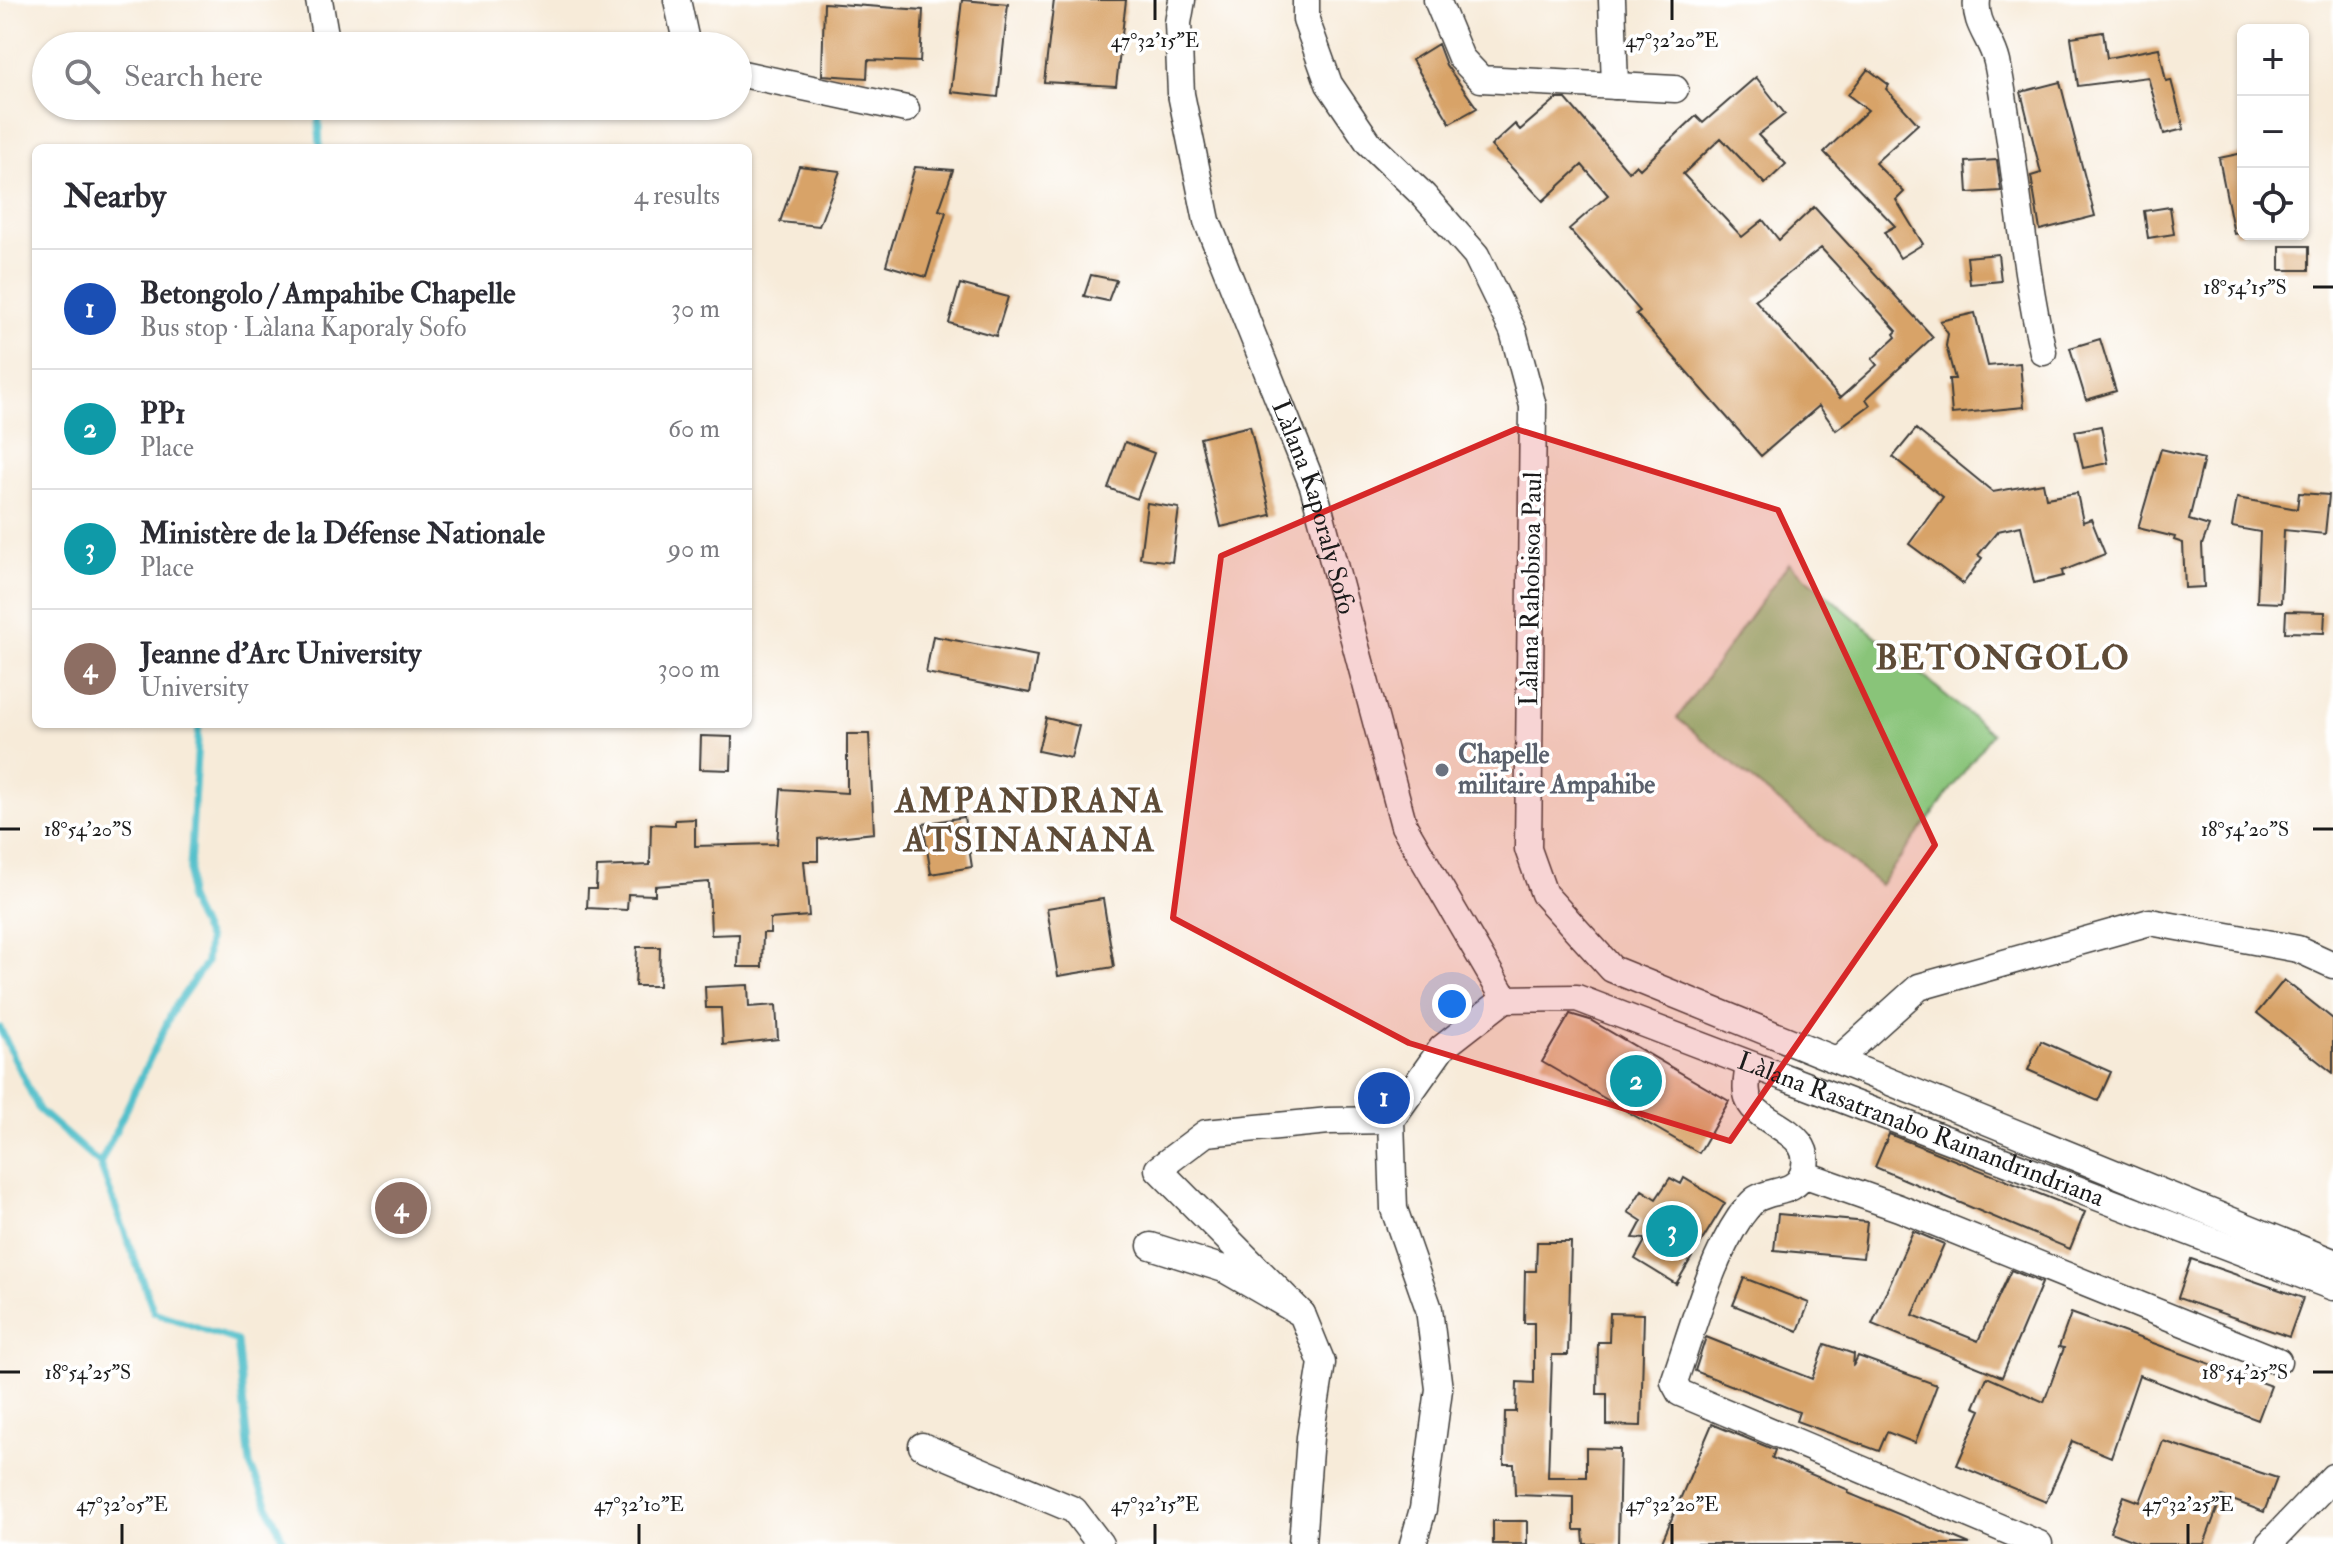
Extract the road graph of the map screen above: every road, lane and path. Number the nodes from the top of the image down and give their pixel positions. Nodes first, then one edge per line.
1 (319, 0) edge
2 (677, 0) edge
3 (1182, 0) edge
4 (1306, 0) edge
5 (1437, 0) edge
6 (1612, 0) edge
7 (1977, 0) edge
8 (325, 32) edge
9 (684, 32) edge
10 (752, 76) edge
11 (1615, 86) junction
12 (1675, 89) dead end
13 (906, 109) dead end
14 (2043, 352) dead end
15 (2333, 965) edge
16 (1505, 999) junction
17 (1838, 1060) junction
18 (1749, 1065) junction
19 (1391, 1120) junction
20 (1803, 1174) junction
21 (1151, 1246) dead end
22 (2333, 1262) edge
23 (2333, 1287) edge
24 (1302, 1314) junction
25 (2278, 1361) dead end
26 (922, 1446) dead end
27 (2333, 1477) edge
28 (1100, 1544) edge
29 (1302, 1544) edge
30 (1413, 1544) edge
31 (2039, 1544) edge
32 (2269, 1544) edge

1 - 8 street
2 - 9 street
3 - 16 street, Làlana Kaporaly Sofo
4 - 17 street, Làlana Rahobisoa Paul
5 - 11 street
6 - 11 street
7 - 14 street
10 - 13 street
11 - 12 street
15 - 17 street
16 - 18 street, Làlana Rasatranabo Rainandrindriana
16 - 19 street
17 - 22 street, Làlana Rahobisoa Paul
18 - 20 street
18 - 23 street, Làlana Rasatranabo Rainandrindriana
19 - 24 street
19 - 30 street
20 - 25 street
20 - 31 street
21 - 24 street
24 - 29 street
26 - 28 street
27 - 32 street

